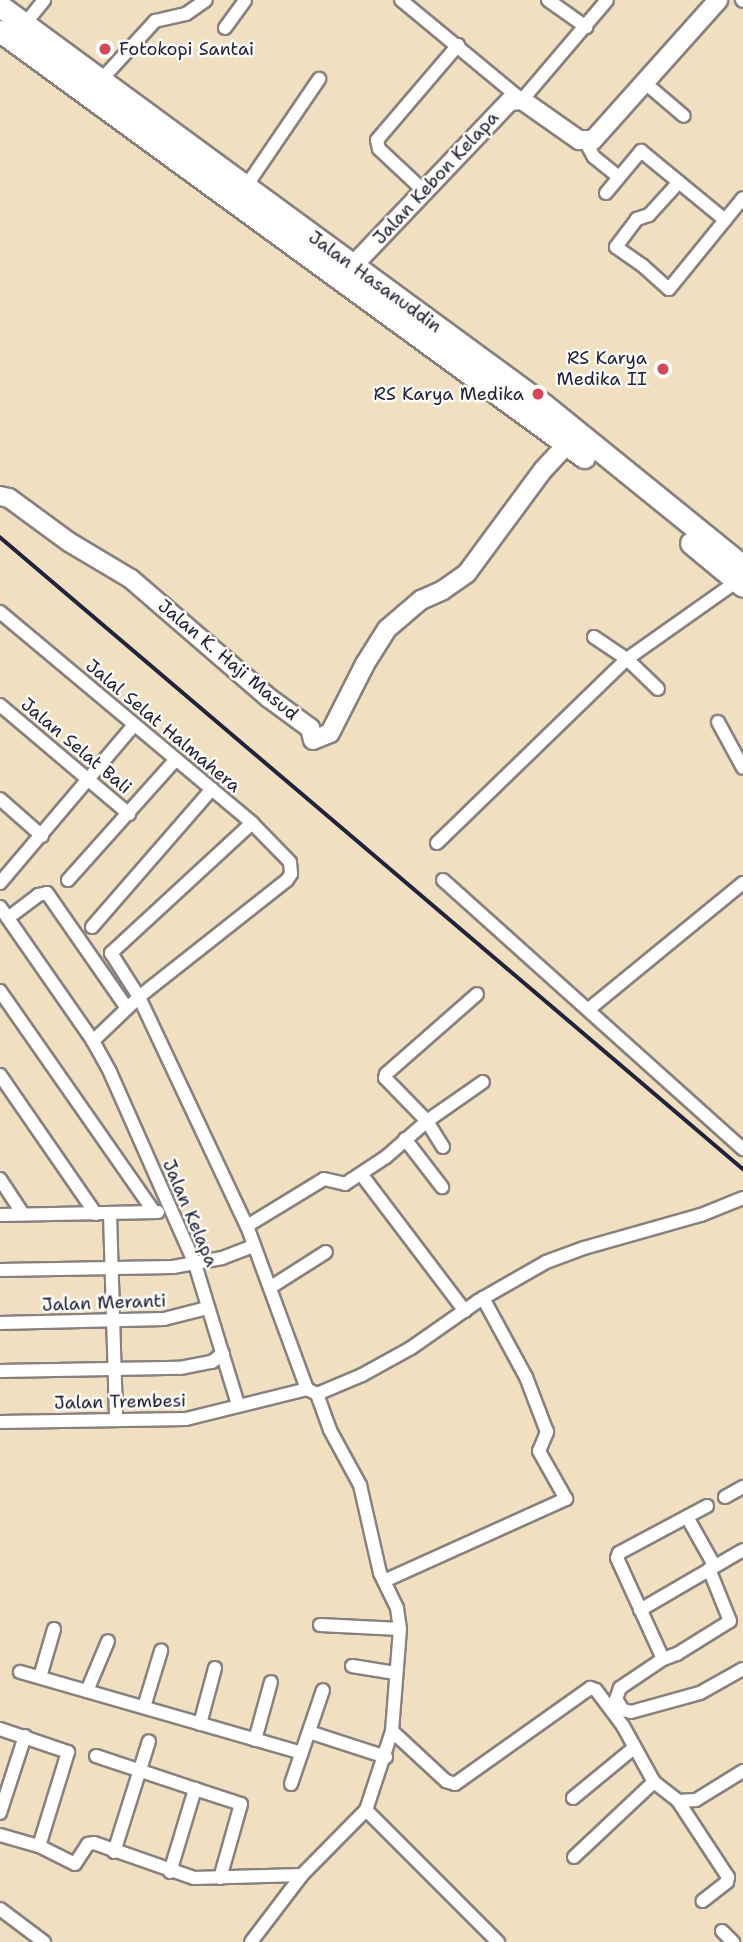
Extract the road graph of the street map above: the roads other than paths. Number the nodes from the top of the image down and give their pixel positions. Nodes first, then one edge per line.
1 (44, 0) edge
2 (206, 0) edge
3 (245, 0) edge
4 (401, 0) edge
5 (548, 0) edge
6 (607, 0) edge
7 (718, 0) edge
8 (0, 6) edge
9 (24, 24) junction
10 (225, 27) dead end
11 (586, 27) junction
12 (0, 31) edge
13 (458, 46) junction
14 (319, 79) dead end
15 (101, 80) junction
16 (644, 82) junction
17 (522, 100) junction
18 (684, 116) dead end
19 (585, 141) junction
20 (619, 177) junction
21 (679, 182) junction
22 (245, 188) junction
23 (425, 192) junction
24 (607, 193) dead end
25 (743, 198) edge
26 (725, 219) junction
27 (347, 272) junction
28 (575, 441) junction
29 (0, 496) edge
30 (741, 578) edge
31 (0, 612) edge
32 (594, 637) dead end
33 (627, 659) junction
34 (658, 689) dead end
35 (0, 705) edge
36 (718, 722) dead end
37 (134, 725) junction
38 (176, 759) junction
39 (743, 768) edge
40 (88, 779) junction
41 (212, 789) junction
42 (0, 799) edge
43 (130, 814) junction
44 (252, 823) junction
45 (42, 836) junction
46 (437, 843) dead end
47 (68, 880) dead end
48 (443, 880) dead end
49 (0, 883) edge
50 (743, 883) edge
51 (0, 907) edge
52 (8, 918) junction
53 (92, 928) dead end
54 (0, 991) edge
55 (477, 994) dead end
56 (139, 997) junction
57 (128, 1008) junction
58 (589, 1009) junction
59 (93, 1041) junction
60 (0, 1074) edge
61 (483, 1082) dead end
62 (427, 1121) junction
63 (405, 1139) junction
64 (443, 1147) dead end
65 (743, 1149) edge
66 (361, 1174) junction
67 (0, 1179) edge
68 (442, 1187) dead end
69 (743, 1198) edge
70 (169, 1211) junction
71 (154, 1212) junction
72 (23, 1214) junction
73 (96, 1214) junction
74 (110, 1214) junction
75 (0, 1215) edge
76 (247, 1226) junction
77 (254, 1245) junction
78 (326, 1252) dead end
79 (195, 1264) junction
80 (112, 1266) junction
81 (0, 1270) edge
82 (271, 1287) junction
83 (484, 1298) junction
84 (208, 1308) junction
85 (466, 1311) junction
86 (113, 1321) junction
87 (0, 1323) edge
88 (223, 1353) junction
89 (114, 1368) junction
90 (0, 1371) edge
91 (312, 1392) junction
92 (238, 1405) junction
93 (116, 1420) junction
94 (0, 1422) edge
95 (743, 1487) edge
96 (725, 1497) dead end
97 (707, 1506) dead end
98 (687, 1517) junction
99 (743, 1550) edge
100 (711, 1567) junction
101 (384, 1581) junction
102 (640, 1610) junction
103 (320, 1625) dead end
104 (54, 1629) dead end
105 (400, 1629) junction
106 (108, 1641) dead end
107 (161, 1651) dead end
108 (663, 1659) junction
109 (352, 1666) dead end
110 (215, 1668) dead end
111 (743, 1669) edge
112 (20, 1672) dead end
113 (396, 1672) junction
114 (40, 1677) junction
115 (271, 1682) dead end
116 (323, 1690) dead end
117 (87, 1691) junction
118 (144, 1707) junction
119 (200, 1724) junction
120 (0, 1728) edge
121 (392, 1731) junction
122 (309, 1732) junction
123 (25, 1736) junction
124 (255, 1740) junction
125 (149, 1741) dead end
126 (635, 1747) junction
127 (302, 1753) junction
128 (96, 1756) dead end
129 (386, 1757) junction
130 (141, 1771) junction
131 (743, 1771) edge
132 (654, 1782) junction
133 (291, 1784) dead end
134 (195, 1789) junction
135 (573, 1798) dead end
136 (678, 1801) junction
137 (366, 1810) junction
138 (0, 1813) edge
139 (0, 1835) edge
140 (39, 1846) junction
141 (114, 1852) junction
142 (574, 1857) dead end
143 (170, 1872) junction
144 (302, 1875) junction
145 (220, 1878) junction
146 (703, 1902) dead end
147 (0, 1909) edge
148 (722, 1931) dead end
149 (44, 1942) edge
150 (251, 1942) edge
151 (498, 1942) edge
152 (733, 1942) edge

1 - 9 street
2 - 15 street
3 - 10 street
4 - 13 street
5 - 11 street
6 - 11 street
7 - 16 street
8 - 9 highway, Jalan Hasanuddin
9 - 15 highway, Jalan Hasanuddin
11 - 17 street
12 - 27 highway, Jalan Hasanuddin
13 - 17 street
13 - 23 street
14 - 22 street
15 - 22 highway, Jalan Hasanuddin
16 - 18 street
16 - 19 street
17 - 19 street
17 - 23 street, Jalan Kebon Kelapa
19 - 20 street
20 - 21 street
20 - 24 street
21 - 26 street
21 - 26 street
22 - 27 highway, Jalan Hasanuddin
23 - 27 street, Jalan Kebon Kelapa
25 - 26 street
27 - 28 highway, Jalan Hasanuddin
28 - 29 street, Jalan K. Haji Masud
28 - 30 highway, Jalan Hasanuddin
30 - 33 street
31 - 37 street, Jalal Selat Halmahera
32 - 33 street
33 - 34 street
33 - 46 street
35 - 40 street, Jalan Selat Bali
36 - 39 street
37 - 38 street, Jalal Selat Halmahera
37 - 40 street
38 - 41 street, Jalal Selat Halmahera
38 - 43 street
40 - 43 street, Jalan Selat Bali
40 - 45 street
41 - 44 street, Jalal Selat Halmahera
41 - 53 street
42 - 45 street
43 - 47 street
44 - 56 street
44 - 56 street, Jalal Selat Halmahera
45 - 49 street
48 - 58 street
50 - 58 street
51 - 52 street, Jalan Kelapa
52 - 57 street
52 - 59 street, Jalan Kelapa
54 - 71 street
55 - 62 street
56 - 57 street
56 - 76 street
57 - 59 street
58 - 65 street
59 - 70 street, Jalan Kelapa
60 - 73 street
61 - 62 street
62 - 63 street
62 - 64 street
63 - 66 street
63 - 68 street
66 - 76 street
66 - 85 street
67 - 72 street
69 - 83 street, Jalan Trembesi
70 - 71 street
70 - 79 street, Jalan Kelapa
71 - 74 street
72 - 73 street
72 - 75 street
73 - 74 street
74 - 80 street
76 - 77 street
77 - 79 street
77 - 82 street
78 - 82 street
79 - 80 street
79 - 84 street, Jalan Kelapa
80 - 81 street
80 - 86 street
82 - 91 street
83 - 85 street, Jalan Trembesi
83 - 101 street
84 - 86 street, Jalan Meranti
84 - 88 street, Jalan Kelapa
85 - 91 street, Jalan Trembesi
86 - 87 street, Jalan Meranti
86 - 89 street
88 - 89 street
88 - 92 street, Jalan Kelapa
89 - 90 street
89 - 93 street
91 - 92 street, Jalan Trembesi
91 - 101 street
92 - 93 street, Jalan Trembesi
93 - 94 street, Jalan Trembesi
95 - 96 street
97 - 98 street
98 - 100 street
98 - 102 street
99 - 100 street
100 - 102 street
100 - 108 street
101 - 105 street
102 - 108 street
103 - 105 street
104 - 114 street
105 - 113 street
106 - 117 street
107 - 118 street
108 - 111 street
109 - 113 street
110 - 119 street
112 - 114 street
113 - 121 street
114 - 117 street
115 - 124 street
116 - 122 street
117 - 118 street
118 - 119 street
119 - 124 street
120 - 123 street
121 - 126 street
121 - 129 street
122 - 127 street
122 - 129 street
123 - 138 street
123 - 140 street
124 - 127 street
125 - 130 street
126 - 132 street
126 - 135 street
127 - 133 street
128 - 130 street
129 - 137 street
130 - 134 street
130 - 141 street
131 - 136 street
132 - 136 street
132 - 142 street
134 - 143 street
134 - 145 street
136 - 146 street
137 - 144 street
137 - 151 street
139 - 140 street
140 - 141 street
141 - 143 street
143 - 145 street
144 - 145 street
144 - 150 street
147 - 149 street
148 - 152 street

